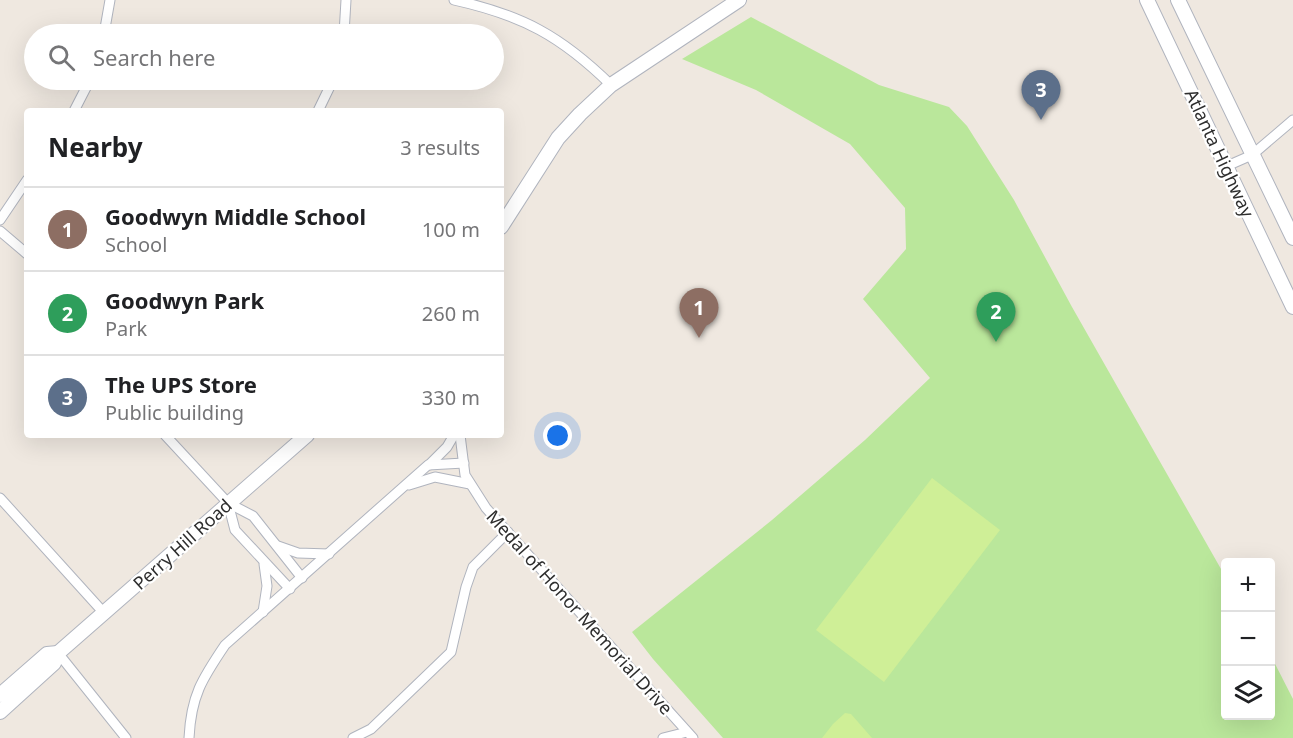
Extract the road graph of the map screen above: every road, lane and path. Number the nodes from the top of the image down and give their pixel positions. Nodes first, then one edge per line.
1 (110, 0) edge
2 (346, 0) edge
3 (454, 0) edge
4 (740, 0) edge
5 (1147, 0) edge
6 (1178, 0) edge
7 (106, 24) edge
8 (345, 24) edge
9 (611, 84) junction
10 (85, 90) edge
11 (328, 90) edge
12 (76, 108) edge
13 (319, 108) edge
14 (1293, 120) edge
15 (1252, 155) junction
16 (1227, 166) junction
17 (24, 184) edge
18 (0, 220) edge
19 (504, 222) edge
20 (0, 231) edge
21 (1293, 238) edge
22 (24, 251) edge
23 (1293, 307) edge
24 (168, 438) edge
25 (304, 438) edge
26 (452, 438) edge
27 (460, 438) edge
28 (464, 463) junction
29 (428, 465) junction
30 (470, 484) junction
31 (406, 486) junction
32 (0, 498) edge
33 (228, 503) junction
34 (508, 532) junction
35 (278, 546) junction
36 (329, 554) junction
37 (263, 562) junction
38 (302, 578) junction
39 (290, 589) junction
40 (263, 612) junction
41 (104, 613) junction
42 (58, 653) junction
43 (0, 695) edge
44 (0, 712) edge
45 (690, 735) edge
46 (126, 738) edge
47 (189, 738) edge
48 (353, 738) edge
49 (663, 738) edge

1 - 7 street
2 - 8 street
3 - 9 street
4 - 9 main road
5 - 16 main road, Atlanta Highway
6 - 15 main road, Atlanta Highway
9 - 19 main road
10 - 12 street
11 - 13 street
14 - 15 street
15 - 16 street
15 - 21 main road, Atlanta Highway
16 - 23 main road, Atlanta Highway
17 - 18 street
20 - 22 street
24 - 33 street
25 - 33 main road, Perry Hill Road
26 - 29 street
27 - 28 street, Medal of Honor Memorial Drive
28 - 29 street
28 - 30 street, Medal of Honor Memorial Drive
29 - 31 street
30 - 31 street
30 - 34 street, Medal of Honor Memorial Drive
31 - 36 street
32 - 41 street
33 - 35 street
33 - 37 street
33 - 41 main road, Perry Hill Road
34 - 45 street, Medal of Honor Memorial Drive
34 - 48 street
35 - 36 street
35 - 38 street
36 - 38 street
37 - 39 street
37 - 40 street
38 - 39 street
39 - 40 street
40 - 47 street
41 - 42 main road, Perry Hill Road
42 - 43 main road, Perry Hill Road
42 - 44 main road, Perry Hill Road
42 - 46 street
45 - 49 street

